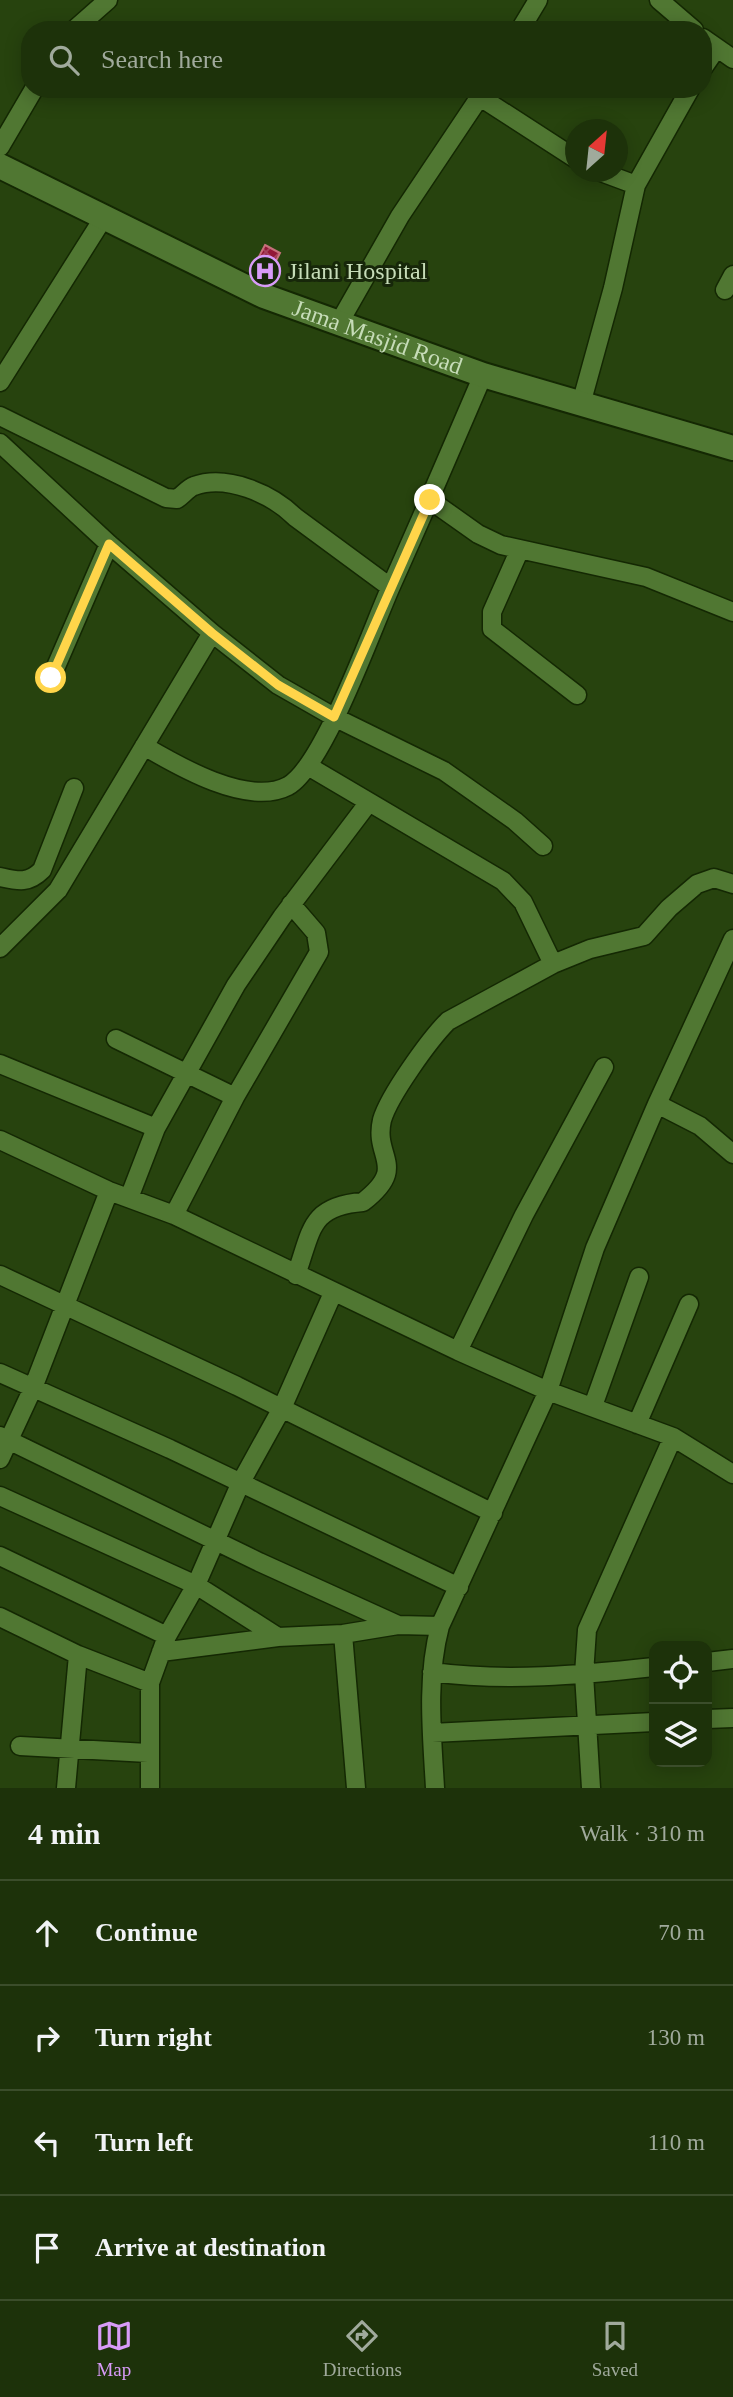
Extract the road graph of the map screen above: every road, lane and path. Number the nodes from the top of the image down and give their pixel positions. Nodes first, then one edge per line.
1 (108, 0) edge
2 (538, 0) edge
3 (659, 0) edge
4 (84, 21) edge
5 (525, 21) edge
6 (684, 21) edge
7 (712, 45) edge
8 (733, 59) edge
9 (29, 98) edge
10 (479, 98) edge
11 (489, 98) edge
12 (685, 98) edge
13 (0, 147) edge
14 (565, 151) edge
15 (0, 166) edge
16 (628, 182) edge
17 (636, 185) junction
18 (104, 217) junction
19 (339, 323) junction
20 (483, 375) junction
21 (0, 382) edge
22 (581, 404) junction
23 (0, 416) edge
24 (0, 443) edge
25 (733, 448) edge
26 (430, 500) junction
27 (109, 544) junction
28 (520, 549) junction
29 (390, 587) junction
30 (733, 612) edge
31 (212, 633) junction
32 (51, 678) dead end
33 (577, 695) dead end
34 (334, 717) junction
35 (144, 746) junction
36 (308, 766) junction
37 (74, 788) dead end
38 (369, 802) junction
39 (542, 846) dead end
40 (0, 877) edge
41 (733, 884) edge
42 (291, 904) junction
43 (733, 939) edge
44 (0, 948) edge
45 (553, 964) junction
46 (716, 971) junction
47 (733, 979) edge
48 (116, 1039) dead end
49 (0, 1064) edge
50 (604, 1067) dead end
51 (186, 1074) junction
52 (235, 1097) junction
53 (657, 1104) junction
54 (156, 1128) junction
55 (0, 1140) edge
56 (733, 1154) edge
57 (108, 1191) junction
58 (129, 1198) junction
59 (174, 1215) junction
60 (0, 1275) edge
61 (296, 1275) junction
62 (639, 1277) dead end
63 (333, 1293) junction
64 (689, 1304) dead end
65 (65, 1305) junction
66 (458, 1351) junction
67 (0, 1373) edge
68 (33, 1388) junction
69 (548, 1391) junction
70 (593, 1406) junction
71 (282, 1408) junction
72 (637, 1424) junction
73 (673, 1437) junction
74 (4, 1438) edge
75 (0, 1459) edge
76 (733, 1474) edge
77 (241, 1482) junction
78 (0, 1496) edge
79 (493, 1513) junction
80 (215, 1540) junction
81 (0, 1556) edge
82 (196, 1586) junction
83 (459, 1587) junction
84 (1, 1621) edge
85 (398, 1625) junction
86 (440, 1626) junction
87 (343, 1634) junction
88 (278, 1637) junction
89 (164, 1644) junction
90 (78, 1655) junction
91 (733, 1659) edge
92 (712, 1661) edge
93 (649, 1668) edge
94 (432, 1672) junction
95 (584, 1674) junction
96 (150, 1683) junction
97 (733, 1718) edge
98 (712, 1719) edge
99 (649, 1722) edge
100 (586, 1726) junction
101 (432, 1733) junction
102 (20, 1746) dead end
103 (69, 1748) junction
104 (148, 1753) junction
105 (66, 1788) edge
106 (150, 1788) edge
107 (356, 1788) edge
108 (435, 1788) edge
109 (592, 1788) edge

1 - 4 street
2 - 5 street
3 - 6 street
7 - 8 street
9 - 13 street
10 - 19 street
11 - 14 street
12 - 17 street
15 - 18 street, Jama Masjid Road
16 - 17 street
17 - 22 street
18 - 19 street, Jama Masjid Road
18 - 21 street
19 - 20 street, Jama Masjid Road
20 - 22 street, Jama Masjid Road
20 - 26 street
22 - 25 street, Jama Masjid Road
23 - 29 street
24 - 27 street
26 - 28 street
26 - 29 street
27 - 31 street
27 - 32 street
28 - 30 street
28 - 33 street
29 - 34 street
31 - 34 street
31 - 35 street
34 - 36 street
34 - 39 street
35 - 36 street
35 - 44 street
36 - 38 street
37 - 40 street
38 - 42 street
38 - 45 street
41 - 45 street
42 - 51 street
42 - 52 street
43 - 46 street
45 - 61 street
46 - 47 street
46 - 53 street
48 - 51 street
49 - 54 street
50 - 66 street
51 - 52 street
51 - 54 street
52 - 59 street
53 - 56 street
53 - 69 street
54 - 58 street
55 - 57 street
57 - 58 street
57 - 65 street
58 - 59 street
59 - 61 street
60 - 65 street
61 - 63 street
62 - 70 street
63 - 66 street
63 - 71 street
64 - 72 street
65 - 68 street
65 - 71 street
66 - 69 street
67 - 68 street
68 - 74 street
68 - 77 street
69 - 70 street
69 - 79 street
70 - 72 street
71 - 77 street
71 - 79 street
72 - 73 street
73 - 76 street
73 - 95 street
74 - 75 street
74 - 80 street
77 - 80 street
77 - 83 street
78 - 82 street
79 - 83 street
80 - 82 street
80 - 85 street
81 - 89 street
82 - 88 street
82 - 89 street
83 - 86 street
84 - 90 street
85 - 86 street
85 - 87 street
86 - 94 street
87 - 88 street
87 - 107 street
88 - 89 street
89 - 96 street
90 - 96 street
90 - 103 street
91 - 92 street
93 - 95 street
94 - 95 street
94 - 101 street
95 - 100 street
96 - 104 street
97 - 98 street
99 - 100 street
100 - 101 street
100 - 109 street
101 - 108 street
102 - 103 street
103 - 104 street
103 - 105 street
104 - 106 street

